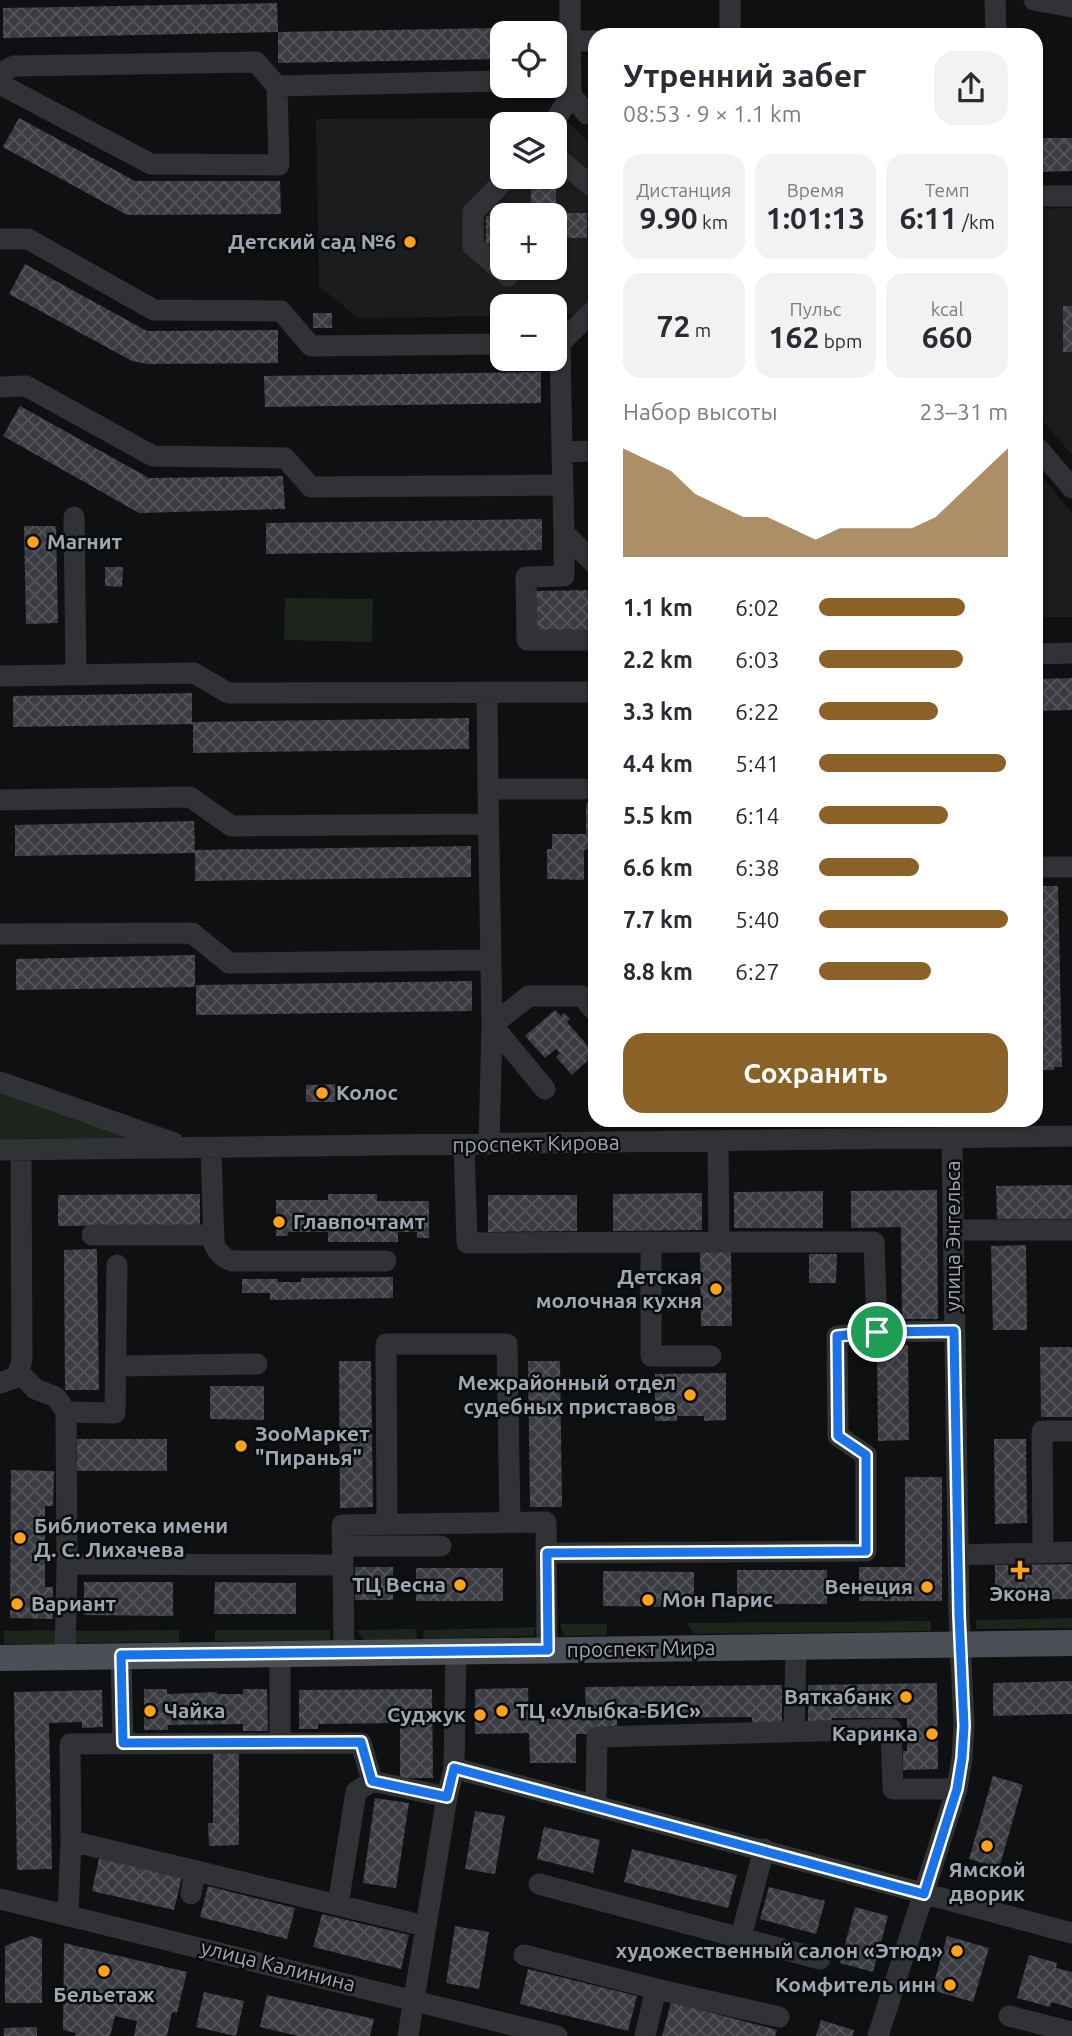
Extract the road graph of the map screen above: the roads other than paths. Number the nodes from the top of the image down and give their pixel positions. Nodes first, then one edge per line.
1 (570, 0) edge
2 (730, 0) edge
3 (995, 0) edge
4 (1034, 0) edge
5 (1072, 7) edge
6 (730, 28) edge
7 (996, 28) edge
8 (570, 41) junction
9 (588, 41) edge
10 (567, 67) edge
11 (0, 73) edge
12 (490, 81) edge
13 (0, 84) edge
14 (276, 86) junction
15 (567, 87) edge
16 (588, 112) edge
17 (567, 166) edge
18 (588, 183) edge
19 (496, 189) edge
20 (1043, 196) edge
21 (1072, 196) edge
22 (0, 239) edge
23 (490, 261) edge
24 (588, 315) edge
25 (567, 334) edge
26 (490, 344) edge
27 (558, 371) edge
28 (0, 387) edge
29 (588, 451) edge
30 (562, 452) junction
31 (1043, 454) edge
32 (563, 485) junction
33 (1072, 488) edge
34 (74, 517) dead end
35 (564, 533) junction
36 (588, 557) edge
37 (588, 640) edge
38 (1043, 653) edge
39 (1072, 653) edge
40 (76, 675) junction
41 (0, 676) edge
42 (487, 692) junction
43 (588, 692) edge
44 (488, 789) junction
45 (583, 789) dead end
46 (0, 800) edge
47 (488, 824) junction
48 (1043, 867) edge
49 (1072, 867) edge
50 (0, 934) edge
51 (490, 960) junction
52 (588, 1001) edge
53 (492, 1025) junction
54 (0, 1082) edge
55 (545, 1089) dead end
56 (892, 1129) edge
57 (1011, 1129) edge
58 (1072, 1136) edge
59 (952, 1137) junction
60 (718, 1142) junction
61 (464, 1144) junction
62 (489, 1144) junction
63 (189, 1148) junction
64 (211, 1148) junction
65 (11, 1150) edge
66 (953, 1230) junction
67 (1072, 1230) edge
68 (92, 1235) dead end
69 (214, 1235) junction
70 (651, 1242) junction
71 (719, 1242) junction
72 (386, 1261) dead end
73 (117, 1265) dead end
74 (954, 1331) junction
75 (877, 1332) junction
76 (711, 1356) dead end
77 (257, 1364) dead end
78 (116, 1366) junction
79 (20, 1373) junction
80 (0, 1383) edge
81 (66, 1412) junction
82 (1072, 1431) edge
83 (510, 1521) junction
84 (387, 1524) junction
85 (441, 1546) dead end
86 (1072, 1552) edge
87 (547, 1553) junction
88 (1043, 1553) junction
89 (343, 1555) junction
90 (958, 1555) junction
91 (67, 1564) junction
92 (1072, 1643) edge
93 (960, 1645) junction
94 (796, 1647) junction
95 (548, 1650) junction
96 (456, 1651) junction
97 (280, 1653) junction
98 (344, 1653) junction
99 (121, 1655) junction
100 (65, 1656) junction
101 (0, 1658) edge
102 (794, 1732) junction
103 (280, 1742) junction
104 (123, 1743) junction
105 (454, 1768) junction
106 (372, 1781) junction
107 (957, 1789) junction
108 (447, 1797) junction
109 (596, 1806) junction
110 (71, 1841) junction
111 (764, 1849) junction
112 (195, 1871) junction
113 (539, 1884) dead end
114 (191, 1894) dead end
115 (924, 1894) junction
116 (0, 1899) edge
117 (338, 1905) junction
118 (68, 1915) junction
119 (425, 1926) junction
120 (1072, 1934) edge
121 (741, 1937) junction
122 (524, 1955) dead end
123 (820, 1959) dead end
124 (656, 1989) junction
125 (415, 2000) junction
126 (1010, 2016) dead end
127 (779, 2017) dead end
128 (1072, 2032) edge
129 (550, 2035) edge
130 (408, 2036) edge
131 (645, 2036) edge
132 (878, 2036) edge

1 - 8 street
2 - 6 street
3 - 7 street
4 - 5 street
8 - 9 street
8 - 10 street
11 - 14 street
12 - 14 street
13 - 14 street
15 - 16 street
17 - 18 street
19 - 23 street
20 - 21 street
22 - 26 street
24 - 25 street
27 - 30 street
28 - 32 street
29 - 30 street
30 - 32 street
31 - 33 street
32 - 35 street
34 - 40 street
35 - 36 street
35 - 37 street
38 - 39 street
40 - 41 street
40 - 42 street
42 - 43 street
42 - 44 street
44 - 45 street
44 - 47 street
46 - 47 street
47 - 51 street
48 - 49 street
50 - 51 street
51 - 53 street
52 - 53 street
53 - 55 street
53 - 62 street
54 - 63 street
56 - 59 street, проспект Кирова
56 - 60 street, проспект Кирова
57 - 58 street, проспект Кирова
57 - 59 street, проспект Кирова
59 - 66 street, улица Энгельса
60 - 62 street, проспект Кирова
60 - 71 street
61 - 62 street, проспект Кирова
61 - 64 street, проспект Кирова
61 - 70 street
63 - 64 street, проспект Кирова
63 - 65 street, проспект Кирова
64 - 69 street
65 - 79 street
66 - 67 street
66 - 74 street, улица Энгельса
68 - 69 street
69 - 72 street
70 - 71 street
70 - 76 street
71 - 75 street
73 - 78 street
74 - 75 street
74 - 90 street, улица Энгельса
75 - 87 street
77 - 78 street
78 - 81 street
79 - 80 street
79 - 81 street
81 - 91 street
82 - 88 street
83 - 84 street
83 - 84 street
83 - 87 street
84 - 89 street
85 - 89 street
86 - 88 street
87 - 95 street
88 - 90 street
89 - 91 street
89 - 98 street
90 - 93 street, улица Энгельса
91 - 100 street
92 - 93 main road, проспект Мира
93 - 94 main road, проспект Мира
93 - 107 street, улица Энгельса
94 - 95 main road, проспект Мира
94 - 102 street
95 - 96 main road, проспект Мира
96 - 98 main road, проспект Мира
96 - 105 street
97 - 98 main road, проспект Мира
97 - 99 main road, проспект Мира
97 - 103 street
99 - 100 main road, проспект Мира
99 - 104 street
100 - 101 main road, проспект Мира
102 - 107 street
102 - 109 street
103 - 104 street
103 - 106 street
104 - 110 street
105 - 108 street
105 - 109 street
106 - 108 street
106 - 117 street
107 - 115 street, улица Энгельса
108 - 119 street
109 - 111 street
110 - 112 street
110 - 118 street
111 - 115 street
111 - 121 street
112 - 114 street
112 - 117 street
113 - 121 street
115 - 120 street
115 - 132 street, улица Энгельса
116 - 118 street, улица Калинина
117 - 119 street
118 - 125 street, улица Калинина
119 - 125 street
121 - 123 street
122 - 124 street
124 - 127 street
124 - 131 street
125 - 129 street, улица Калинина
125 - 130 street
126 - 128 street

